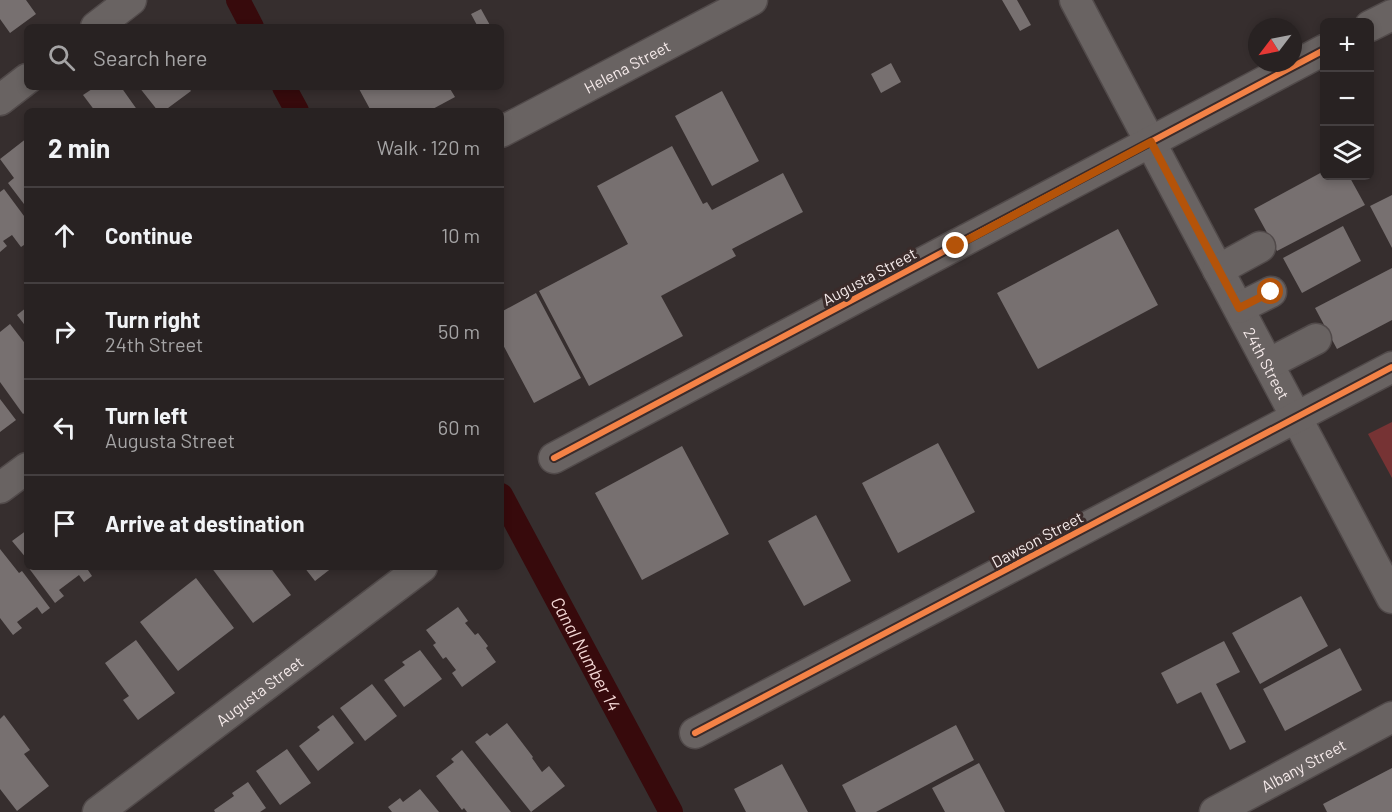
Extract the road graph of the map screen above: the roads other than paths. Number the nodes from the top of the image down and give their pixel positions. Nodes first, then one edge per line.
1 (131, 0) edge
2 (752, 0) edge
3 (1075, 0) edge
4 (1392, 15) edge
5 (100, 24) edge
6 (1374, 24) edge
7 (1320, 52) edge
8 (24, 81) edge
9 (0, 100) edge
10 (504, 130) edge
11 (1151, 142) junction
12 (1260, 247) dead end
13 (1218, 270) junction
14 (1271, 292) dead end
15 (1239, 308) junction
16 (1316, 339) dead end
17 (1268, 364) junction
18 (1392, 367) edge
19 (1296, 418) junction
20 (554, 458) dead end
21 (24, 470) edge
22 (0, 488) edge
23 (418, 570) edge
24 (1392, 598) edge
25 (1392, 717) edge
26 (695, 733) dead end
27 (98, 812) edge
28 (1215, 812) edge

1 - 5 street
2 - 10 street, Helena Street
3 - 11 street, 24th Street
4 - 6 street
7 - 11 street, Augusta Street
8 - 9 street
11 - 13 street, 24th Street
11 - 20 street, Augusta Street
12 - 13 street
13 - 15 street, 24th Street
14 - 15 street
15 - 17 street, 24th Street
16 - 17 street
17 - 19 street, 24th Street
18 - 19 street, Dawson Street
19 - 24 street, 24th Street
19 - 26 street, Dawson Street
21 - 22 street
23 - 27 street, Augusta Street
25 - 28 street, Albany Street

